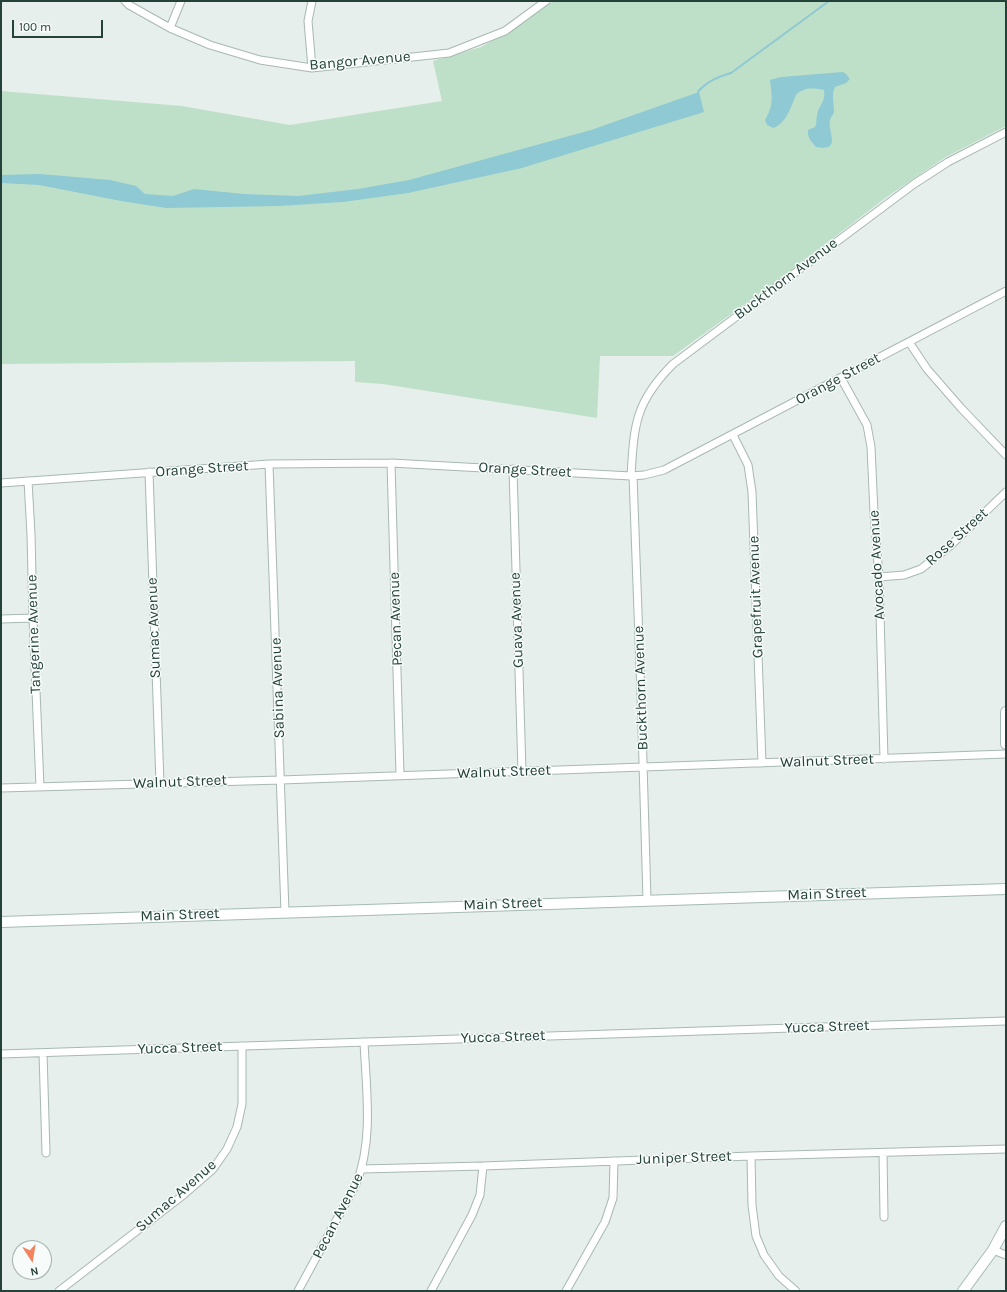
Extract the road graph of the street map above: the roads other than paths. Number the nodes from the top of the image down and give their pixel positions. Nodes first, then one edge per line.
1 (125, 1) edge
2 (181, 1) edge
3 (312, 1) edge
4 (546, 1) edge
5 (170, 28) junction
6 (312, 68) junction
7 (1006, 132) edge
8 (1006, 291) edge
9 (909, 342) junction
10 (841, 378) junction
11 (733, 435) junction
12 (1006, 455) edge
13 (391, 463) junction
14 (269, 464) junction
15 (513, 469) junction
16 (149, 472) junction
17 (632, 476) junction
18 (28, 482) junction
19 (1, 483) edge
20 (1006, 492) edge
21 (879, 577) junction
22 (33, 618) junction
23 (1, 619) edge
24 (1006, 712) edge
25 (1006, 744) edge
26 (1006, 754) edge
27 (884, 759) junction
28 (762, 763) junction
29 (644, 767) junction
30 (522, 772) junction
31 (400, 775) junction
32 (281, 780) junction
33 (160, 783) junction
34 (40, 787) junction
35 (1, 788) edge
36 (1006, 888) edge
37 (647, 900) junction
38 (286, 912) junction
39 (1, 922) edge
40 (1006, 1021) edge
41 (364, 1042) junction
42 (242, 1046) junction
43 (43, 1053) junction
44 (1, 1054) edge
45 (1006, 1149) edge
46 (46, 1153) dead end
47 (883, 1153) junction
48 (751, 1156) junction
49 (614, 1161) junction
50 (483, 1166) junction
51 (362, 1169) junction
52 (884, 1217) dead end
53 (1006, 1226) edge
54 (993, 1250) junction
55 (1006, 1255) edge
56 (59, 1291) edge
57 (298, 1291) edge
58 (431, 1291) edge
59 (566, 1291) edge
60 (796, 1291) edge
61 (964, 1291) edge

1 - 5 street, Bangor Avenue
2 - 5 street
3 - 6 street
4 - 6 street, Bangor Avenue
5 - 6 street, Bangor Avenue
7 - 17 street, Buckthorn Avenue
8 - 9 street, Orange Street
9 - 10 street, Orange Street
9 - 12 street
10 - 11 street, Orange Street
10 - 21 street, Avocado Avenue
11 - 17 street, Orange Street
11 - 28 street, Grapefruit Avenue
13 - 14 street, Orange Street
13 - 15 street, Orange Street
13 - 31 street, Pecan Avenue
14 - 16 street, Orange Street
14 - 32 street, Sabina Avenue
15 - 17 street, Orange Street
15 - 30 street, Guava Avenue
16 - 18 street, Orange Street
16 - 33 street, Sumac Avenue
17 - 29 street, Buckthorn Avenue
18 - 19 street, Orange Street
18 - 22 street, Tangerine Avenue
20 - 21 street, Rose Street
21 - 27 street, Avocado Avenue
22 - 23 street
22 - 34 street, Tangerine Avenue
24 - 25 main road
26 - 27 street, Walnut Street
27 - 28 street, Walnut Street
28 - 29 street, Walnut Street
29 - 30 street, Walnut Street
29 - 37 street, Buckthorn Avenue
30 - 31 street, Walnut Street
31 - 32 street, Walnut Street
32 - 33 street, Walnut Street
32 - 38 street, Sabina Avenue
33 - 34 street, Walnut Street
34 - 35 street, Walnut Street
36 - 37 main road, Main Street
37 - 38 main road, Main Street
38 - 39 main road, Main Street
40 - 41 street, Yucca Street
41 - 42 street, Yucca Street
41 - 51 street, Pecan Avenue
42 - 43 street, Yucca Street
42 - 56 street, Sumac Avenue
43 - 44 street, Yucca Street
43 - 46 street
45 - 47 street, Juniper Street
47 - 48 street, Juniper Street
47 - 52 street
48 - 49 street, Juniper Street
48 - 60 street
49 - 50 street, Juniper Street
49 - 59 street
50 - 51 street, Juniper Street
50 - 58 street
51 - 57 street, Pecan Avenue
53 - 54 main road
54 - 55 street
54 - 61 main road

